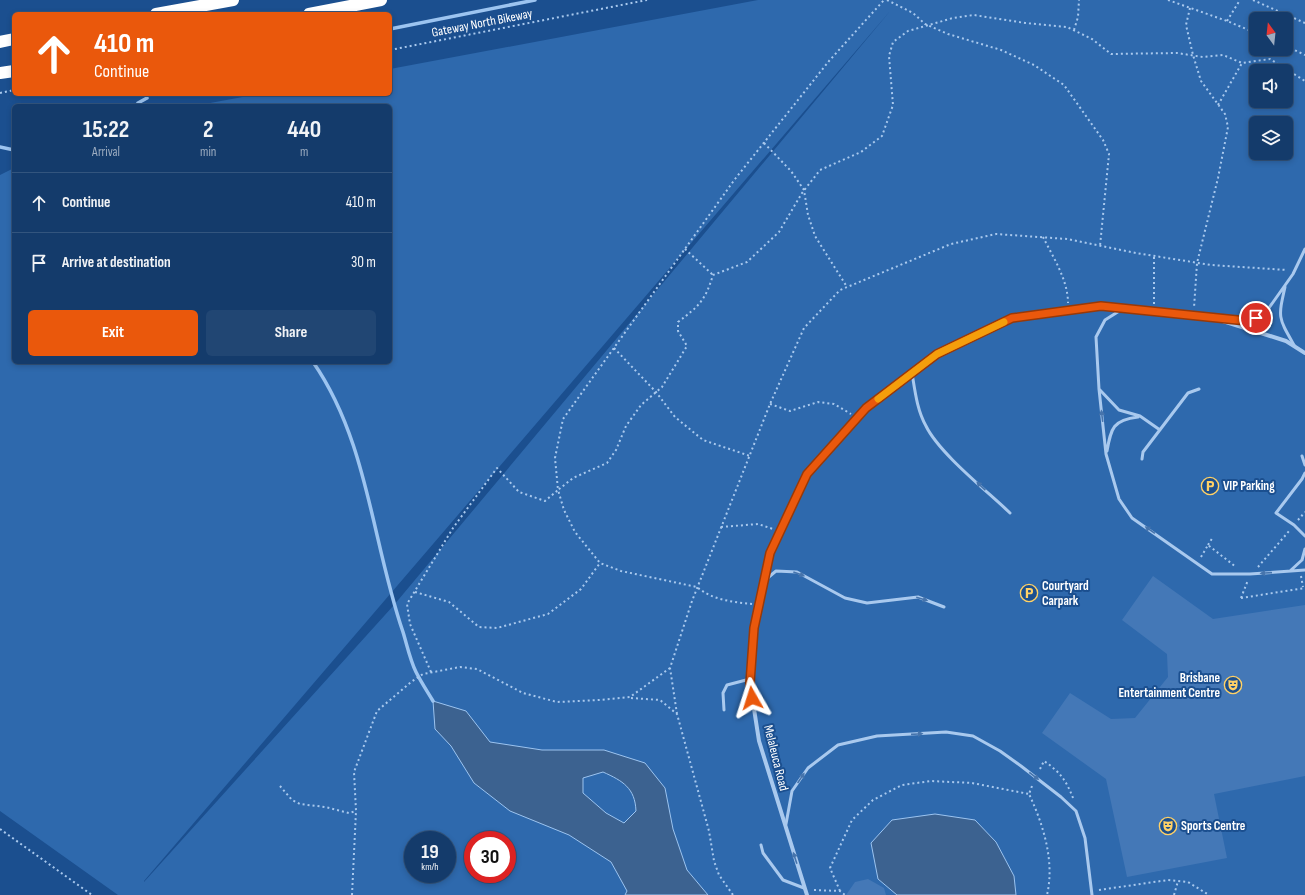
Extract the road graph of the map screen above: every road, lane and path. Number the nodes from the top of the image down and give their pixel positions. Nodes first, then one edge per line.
1 (233, 0) edge
2 (381, 0) edge
3 (647, 0) edge
4 (884, 0) edge
5 (887, 0) edge
6 (1079, 0) edge
7 (1168, 0) edge
8 (1240, 0) edge
9 (1253, 0) edge
10 (1190, 8) junction
11 (167, 12) edge
12 (318, 12) edge
13 (1227, 21) junction
14 (1305, 23) edge
15 (925, 24) junction
16 (1074, 30) junction
17 (1249, 30) edge
18 (12, 39) edge
19 (0, 42) edge
20 (1293, 49) edge
21 (392, 50) edge
22 (1193, 55) junction
23 (1305, 55) edge
24 (1242, 63) junction
25 (12, 71) edge
26 (0, 73) edge
27 (1305, 81) edge
28 (12, 90) edge
29 (0, 93) edge
30 (1218, 105) junction
31 (764, 143) junction
32 (804, 190) junction
33 (1043, 237) dead end
34 (1100, 246) dead end
35 (685, 249) junction
36 (1305, 249) edge
37 (1154, 256) dead end
38 (713, 275) junction
39 (1285, 285) junction
40 (847, 287) dead end
41 (1124, 308) junction
42 (1067, 310) junction
43 (1154, 311) junction
44 (1194, 315) junction
45 (1207, 316) junction
46 (1294, 346) junction
47 (614, 348) junction
48 (1305, 353) edge
49 (912, 373) junction
50 (1098, 389) junction
51 (1199, 389) dead end
52 (656, 392) junction
53 (770, 404) dead end
54 (1140, 416) junction
55 (857, 418) junction
56 (1160, 430) junction
57 (1106, 454) junction
58 (750, 456) dead end
59 (1302, 456) dead end
60 (1142, 459) dead end
61 (1305, 465) edge
62 (1305, 472) edge
63 (558, 490) junction
64 (1010, 512) dead end
65 (1305, 512) edge
66 (1294, 526) junction
67 (721, 527) dead end
68 (780, 532) junction
69 (1213, 536) dead end
70 (1305, 536) edge
71 (1208, 545) junction
72 (1305, 549) edge
73 (600, 563) junction
74 (1197, 564) junction
75 (1305, 570) edge
76 (1241, 571) dead end
77 (1300, 571) junction
78 (1289, 572) junction
79 (1250, 574) junction
80 (764, 581) junction
81 (1304, 588) edge
82 (415, 592) junction
83 (759, 605) junction
84 (944, 607) dead end
85 (670, 668) dead end
86 (431, 672) junction
87 (750, 679) junction
88 (630, 697) junction
89 (724, 710) dead end
90 (1044, 762) dead end
91 (1040, 769) dead end
92 (280, 786) dead end
93 (1032, 786) dead end
94 (1029, 794) junction
95 (356, 811) junction
96 (785, 827) junction
97 (0, 829) edge
98 (761, 845) dead end
99 (1178, 881) junction
100 (1098, 890) dead end
101 (805, 891) edge
102 (840, 891) junction
103 (92, 895) edge
104 (352, 895) edge
105 (733, 895) edge
106 (845, 895) edge
107 (1047, 895) edge
108 (1092, 895) edge
109 (1174, 895) edge
110 (1210, 895) edge

1 - 11 highway
2 - 12 highway
3 - 21 path, Gateway North Bikeway
4 - 31 path
5 - 15 path
6 - 16 path
7 - 10 path
8 - 13 path
9 - 14 path
10 - 13 path
10 - 22 path
13 - 17 path
15 - 16 path
15 - 32 path
15 - 34 path
16 - 22 path
18 - 19 highway
20 - 23 path
22 - 24 path
22 - 30 path
24 - 27 path
24 - 30 path
25 - 26 highway
28 - 29 path
30 - 44 path
31 - 32 path
31 - 35 path
32 - 38 path
32 - 40 path
33 - 42 path
35 - 38 path
35 - 47 path
36 - 39 lane
37 - 43 path
38 - 52 path
39 - 45 lane
39 - 46 lane
41 - 42 street, Melaleuca Road
41 - 43 street, Melaleuca Road
41 - 50 lane
42 - 49 street, Melaleuca Road
43 - 44 street, Melaleuca Road
44 - 45 street, Melaleuca Road
45 - 46 street, Melaleuca Road
46 - 48 street, Melaleuca Road
47 - 52 path
47 - 63 path
49 - 55 street, Melaleuca Road
64 -> 49 lane
50 - 54 lane
57 -> 50 lane
51 - 56 lane
52 - 58 path
52 - 63 path
53 - 55 path
54 - 56 lane
54 - 57 lane
55 - 68 street, Melaleuca Road
56 - 60 lane
74 -> 57 lane
59 - 61 lane
62 - 66 lane
63 - 73 path
63 - 82 path
65 - 66 path
66 - 70 lane
66 - 79 path
67 - 68 path
68 - 80 street, Melaleuca Road
69 - 71 path
71 - 74 path
71 - 76 path
72 - 78 lane
73 - 82 path
73 - 83 path
74 - 79 lane
75 - 77 lane
77 - 78 lane
77 - 81 path
78 -> 79 lane
79 - 81 path
80 - 83 street, Melaleuca Road
80 -> 84 lane
82 - 86 path
83 - 87 street, Melaleuca Road
85 - 88 path
86 - 88 path
86 - 95 path
87 - 89 lane
87 - 96 street, Melaleuca Road
88 - 105 path
90 - 91 path
92 - 95 path
93 - 94 path
94 - 102 path
94 - 107 path
95 - 104 path
101 -> 96 street, Melaleuca Road
96 -> 108 lane
97 - 103 path
98 - 101 lane
99 - 100 path
99 - 109 path
99 - 110 path
101 - 102 path
102 - 106 path

